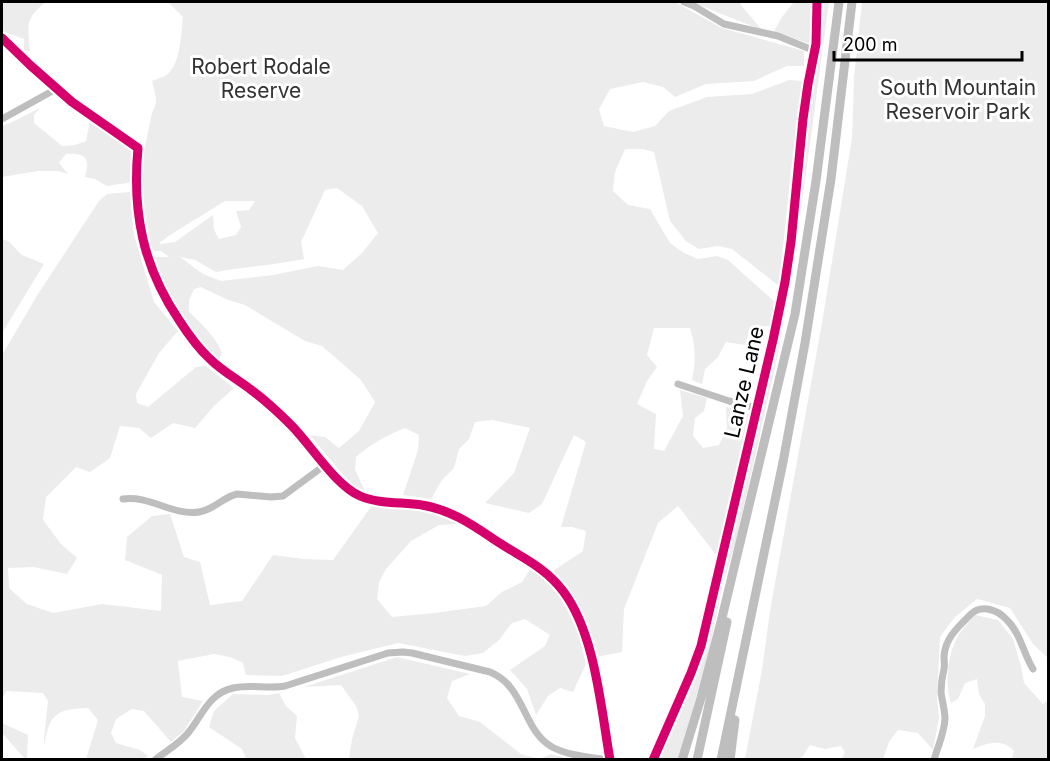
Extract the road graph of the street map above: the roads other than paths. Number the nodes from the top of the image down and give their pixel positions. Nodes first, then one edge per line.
1 (684, 2) edge
2 (817, 2) edge
3 (839, 2) edge
4 (852, 2) edge
5 (2, 38) edge
6 (815, 51) junction
7 (56, 89) junction
8 (2, 119) edge
9 (678, 384) dead end
10 (757, 408) junction
11 (767, 432) junction
12 (783, 462) junction
13 (326, 465) junction
14 (123, 499) dead end
15 (1033, 669) dead end
16 (155, 759) edge
17 (609, 759) edge
18 (653, 759) edge
19 (682, 759) edge
20 (697, 759) edge
21 (721, 759) edge
22 (730, 759) edge
23 (934, 759) edge

1 - 6 street
2 - 6 street, Lanze Lane
3 - 11 highway
4 - 12 highway
5 - 7 street
6 - 10 street, Lanze Lane
7 - 8 street
7 - 13 street
9 - 10 street
10 - 18 street, Lanze Lane
11 - 19 highway
11 - 20 highway
12 - 21 highway
12 - 22 highway
13 - 14 street
13 - 17 street
15 - 23 street
16 - 17 street

